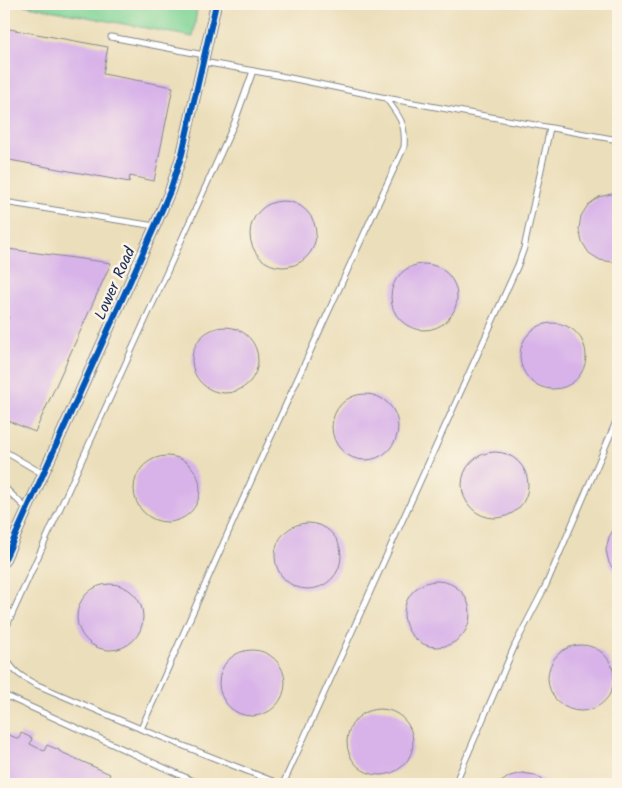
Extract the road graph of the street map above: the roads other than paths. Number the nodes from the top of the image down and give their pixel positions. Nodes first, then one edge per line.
1 (216, 4) edge
2 (110, 37) dead end
3 (204, 59) junction
4 (252, 71) junction
5 (386, 98) junction
6 (550, 128) junction
7 (618, 140) edge
8 (4, 202) edge
9 (155, 226) junction
10 (618, 417) edge
11 (4, 451) edge
12 (43, 475) junction
13 (4, 487) edge
14 (27, 510) junction
15 (4, 562) edge
16 (4, 632) edge
17 (4, 654) edge
18 (4, 695) edge
19 (141, 729) junction
20 (200, 784) edge
21 (282, 784) edge
22 (455, 784) edge

1 - 3 street, Lower Road
2 - 3 lane
3 - 4 lane
3 - 9 street, Lower Road
4 - 5 lane
4 - 16 lane
5 - 6 lane
5 - 19 lane
6 - 7 lane
6 - 21 lane
8 - 9 lane
9 - 12 street, Lower Road
10 - 22 lane
11 - 12 lane
12 - 14 street, Lower Road
13 - 14 lane
14 - 15 street, Lower Road
17 - 19 lane
18 - 20 lane
19 - 21 lane

